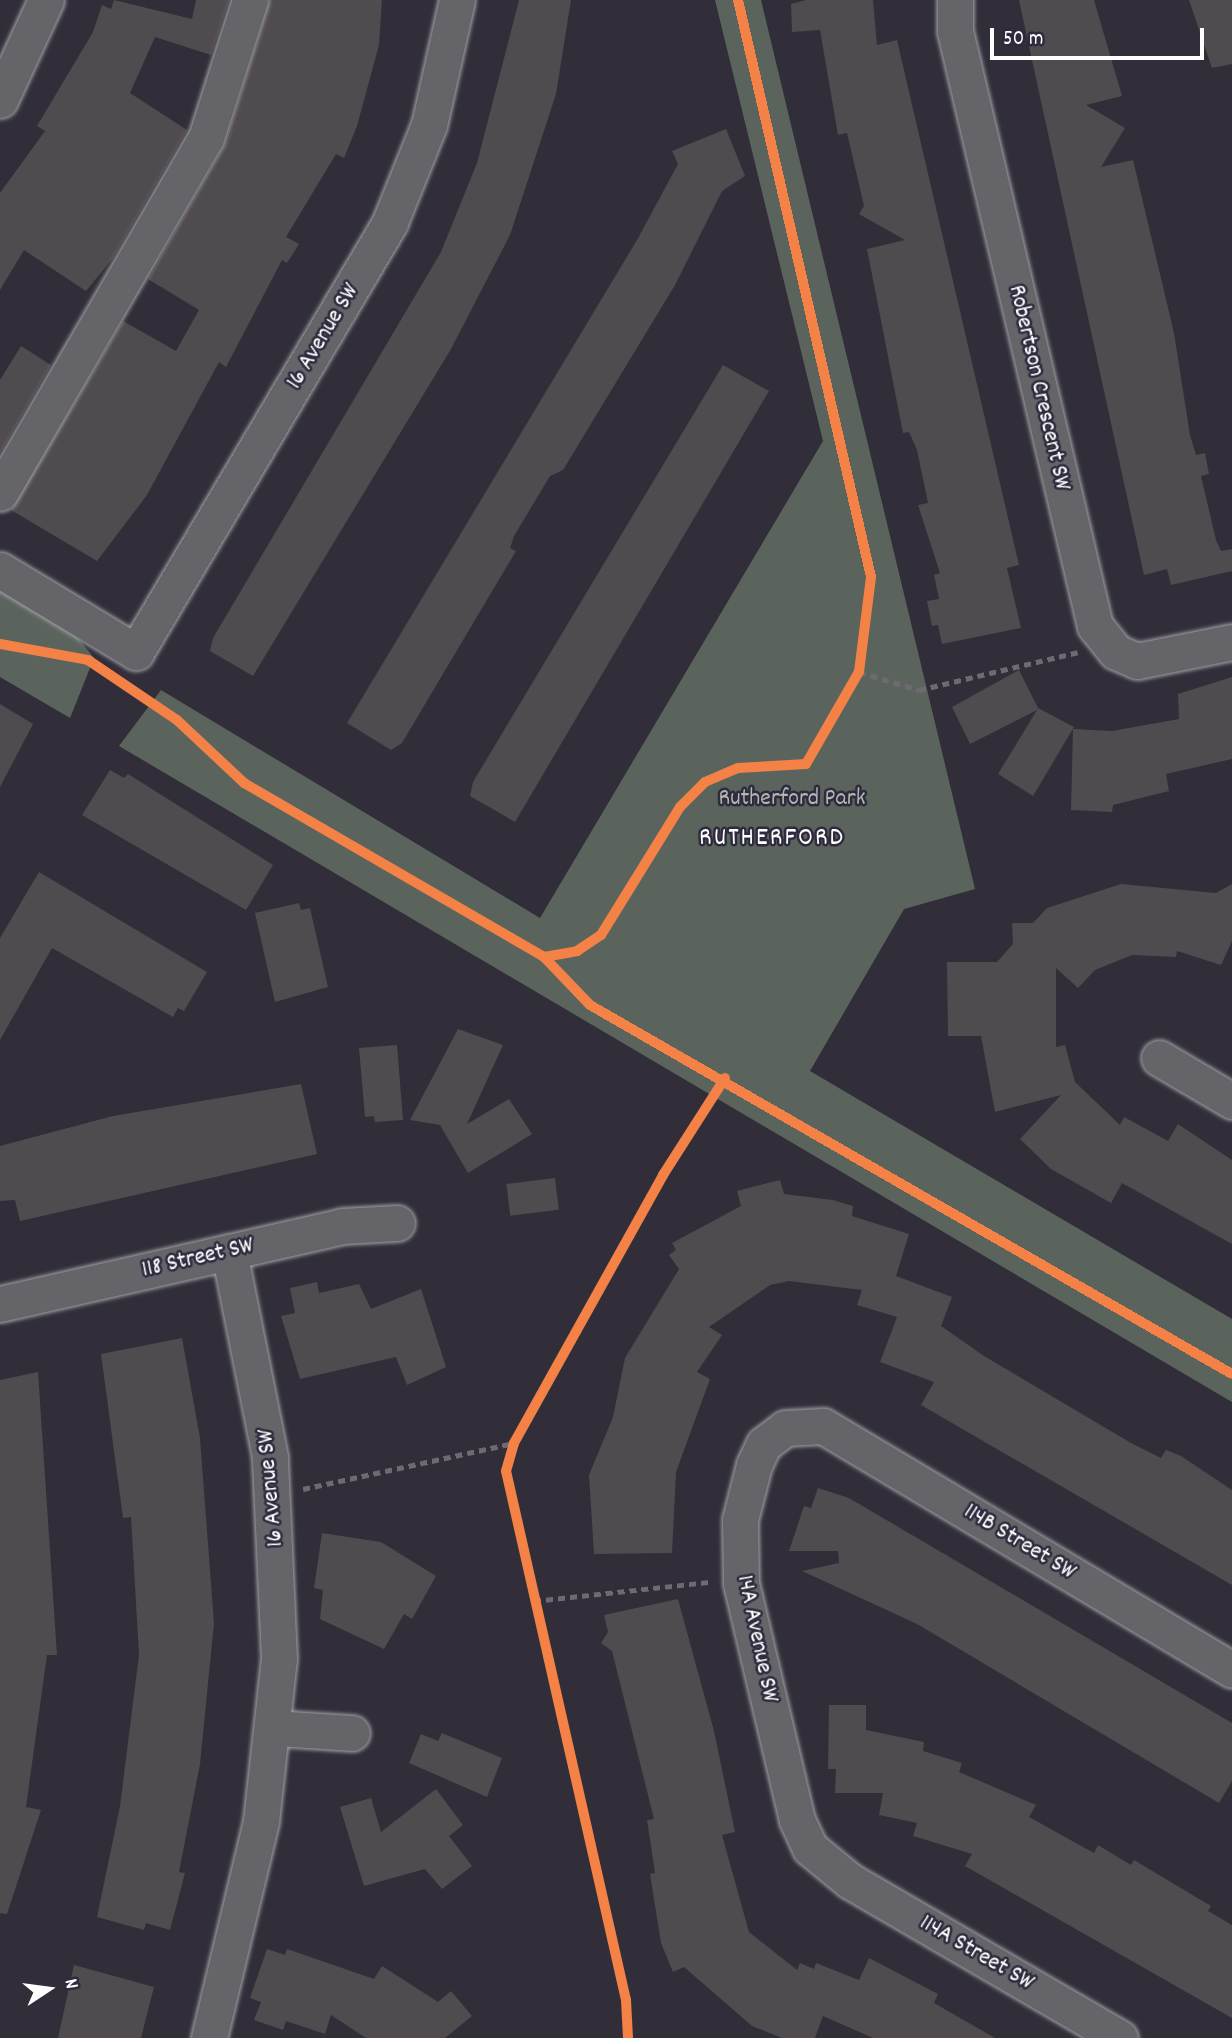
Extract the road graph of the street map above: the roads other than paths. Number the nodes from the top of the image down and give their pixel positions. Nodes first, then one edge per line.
1 (46, 0) edge
2 (250, 0) edge
3 (457, 0) edge
4 (955, 0) edge
5 (0, 100) edge
6 (0, 493) edge
7 (0, 570) edge
8 (1232, 642) edge
9 (1159, 1058) dead end
10 (1232, 1101) edge
11 (397, 1223) dead end
12 (229, 1252) junction
13 (0, 1304) edge
14 (804, 1423) joint
15 (1232, 1670) edge
16 (275, 1728) junction
17 (352, 1733) dead end
18 (832, 1868) joint
19 (209, 2038) edge
20 (1121, 2038) edge

1 - 5 street
2 - 6 street
3 - 7 street, 16 Avenue SW
4 - 8 street, Robertson Crescent SW
9 - 10 street
11 - 12 street, 118 Street SW
12 - 13 street, 118 Street SW
12 - 16 street, 16 Avenue SW
14 - 15 street, 114B Street SW
14 - 18 street, 14A Avenue SW
16 - 17 street
16 - 19 street, 16 Avenue SW
18 - 20 street, 114A Street SW

